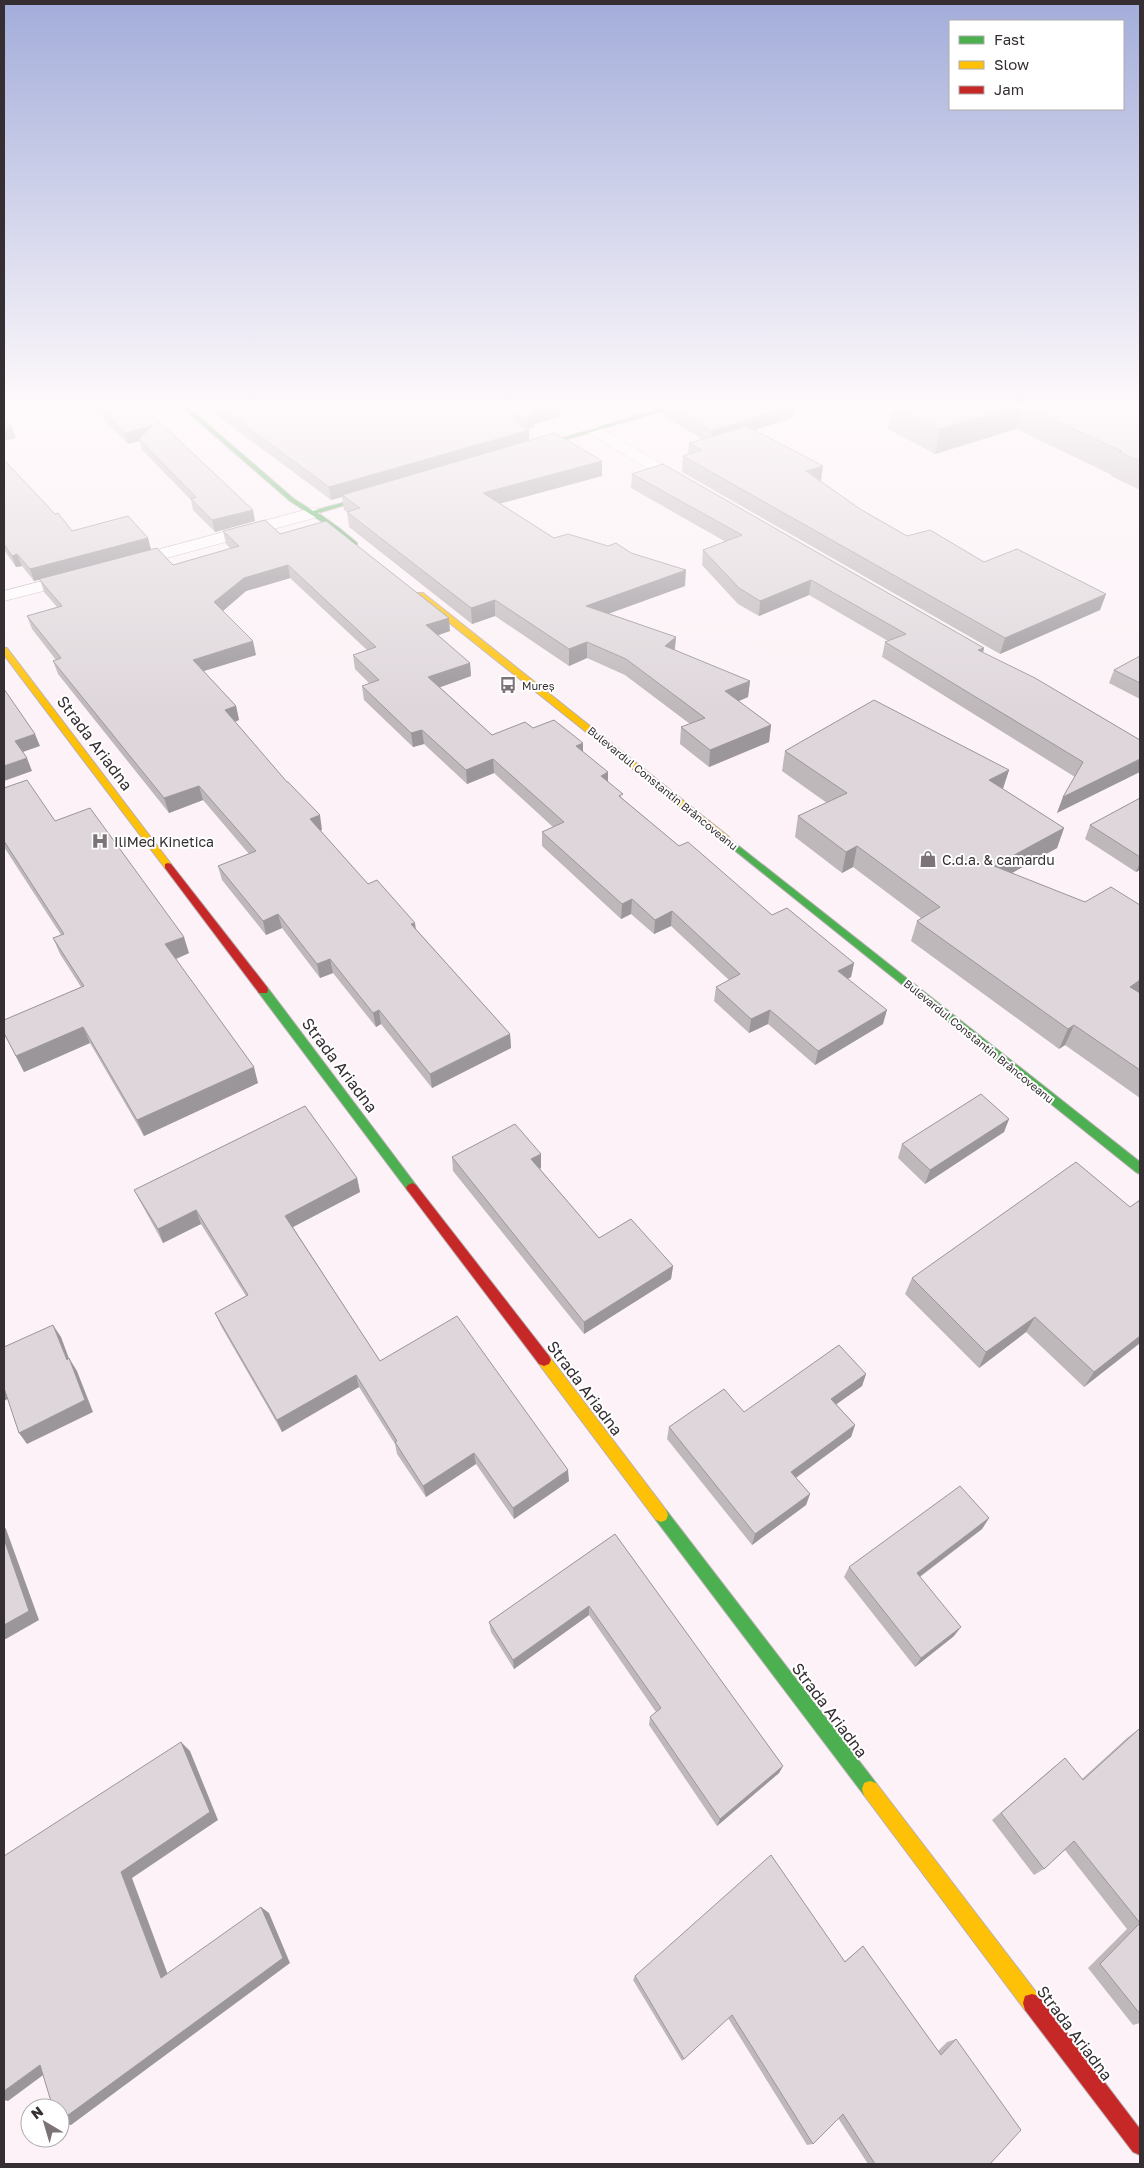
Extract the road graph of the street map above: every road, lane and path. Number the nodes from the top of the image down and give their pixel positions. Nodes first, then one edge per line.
1 (306, 509) edge
2 (325, 509) edge
3 (312, 513) junction
4 (367, 553) edge
5 (412, 589) edge
6 (4, 596) edge
7 (4, 650) edge
8 (1140, 1169) edge
9 (1140, 2145) edge

1 - 3 street
2 - 3 street
3 - 4 street
3 - 6 street
5 - 8 street, Bulevardul Constantin Brâncoveanu
7 - 9 street, Strada Ariadna

